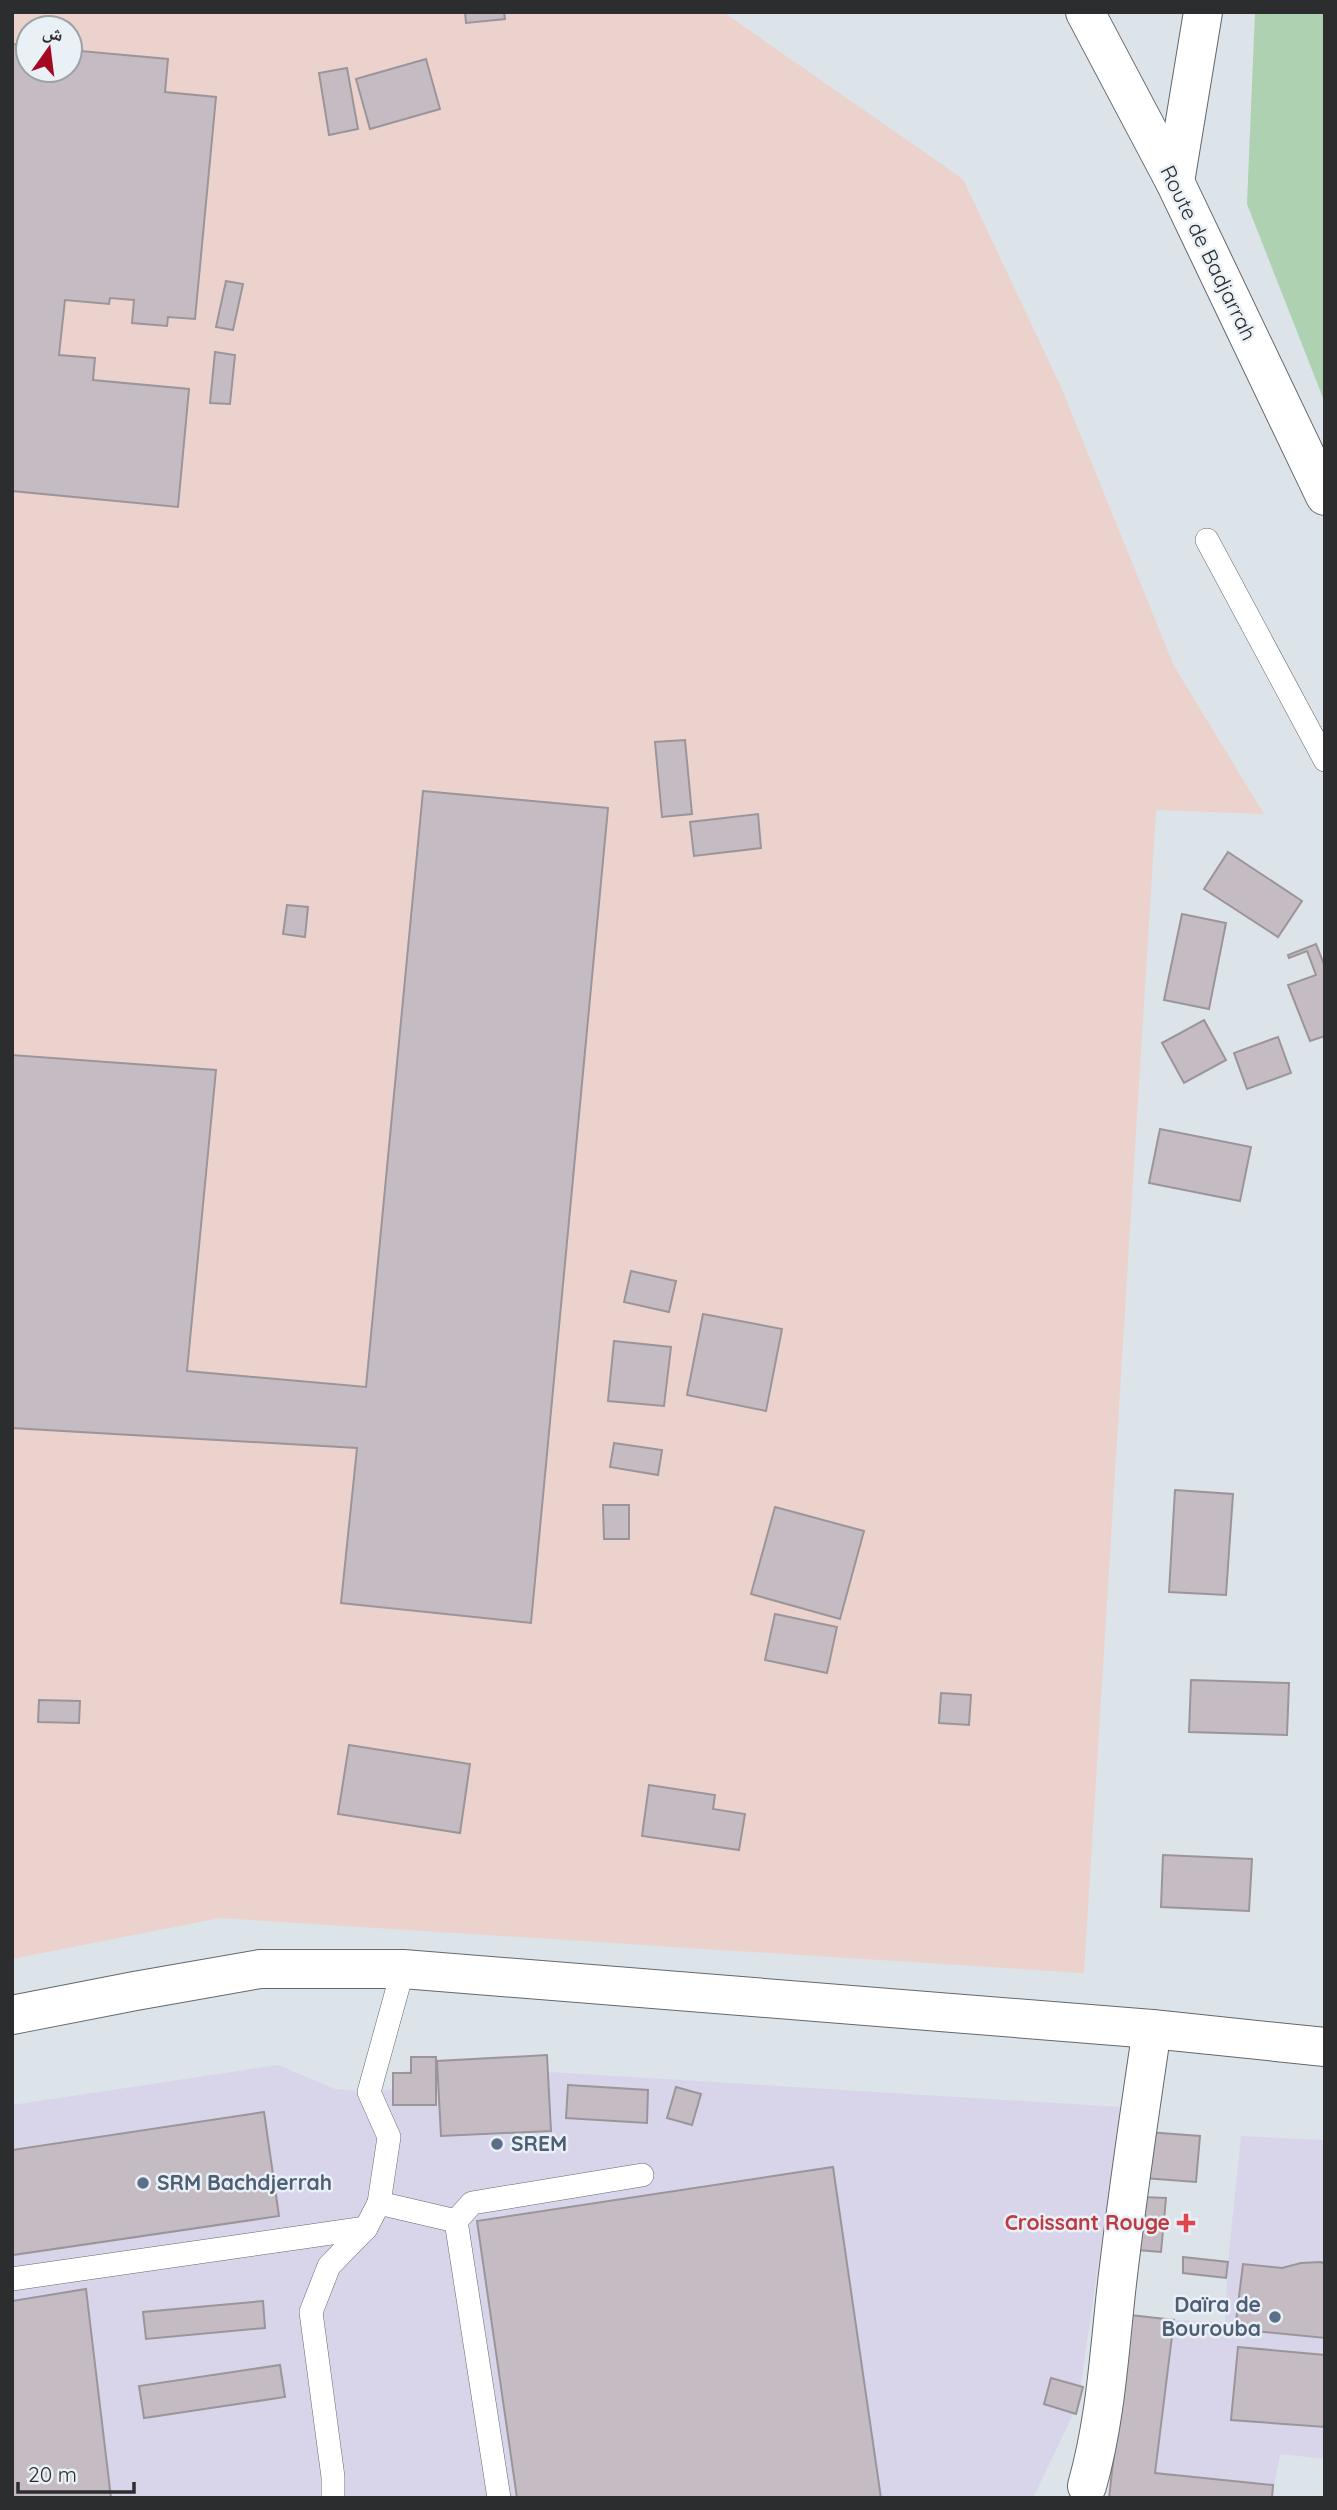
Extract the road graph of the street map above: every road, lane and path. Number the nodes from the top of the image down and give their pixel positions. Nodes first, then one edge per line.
1 (1085, 12) edge
2 (1200, 16) edge
3 (1175, 182) junction
4 (1325, 496) edge
5 (1207, 540) dead end
6 (1325, 760) edge
7 (403, 1969) junction
8 (12, 2015) edge
9 (1152, 2029) junction
10 (1325, 2047) edge
11 (642, 2175) dead end
12 (379, 2203) junction
13 (456, 2221) junction
14 (366, 2228) junction
15 (12, 2279) edge
16 (1087, 2486) dead end
17 (332, 2498) edge
18 (499, 2498) edge

1 - 3 main road, Route de Badjarrah
2 - 3 main road
3 - 4 main road, Route de Badjarrah
5 - 6 lane
7 - 8 main road
7 - 9 main road
7 - 12 lane
9 - 10 main road
9 - 16 main road
11 - 13 lane
12 - 13 lane
12 - 14 lane
13 - 18 lane
14 - 15 lane
14 - 17 lane

